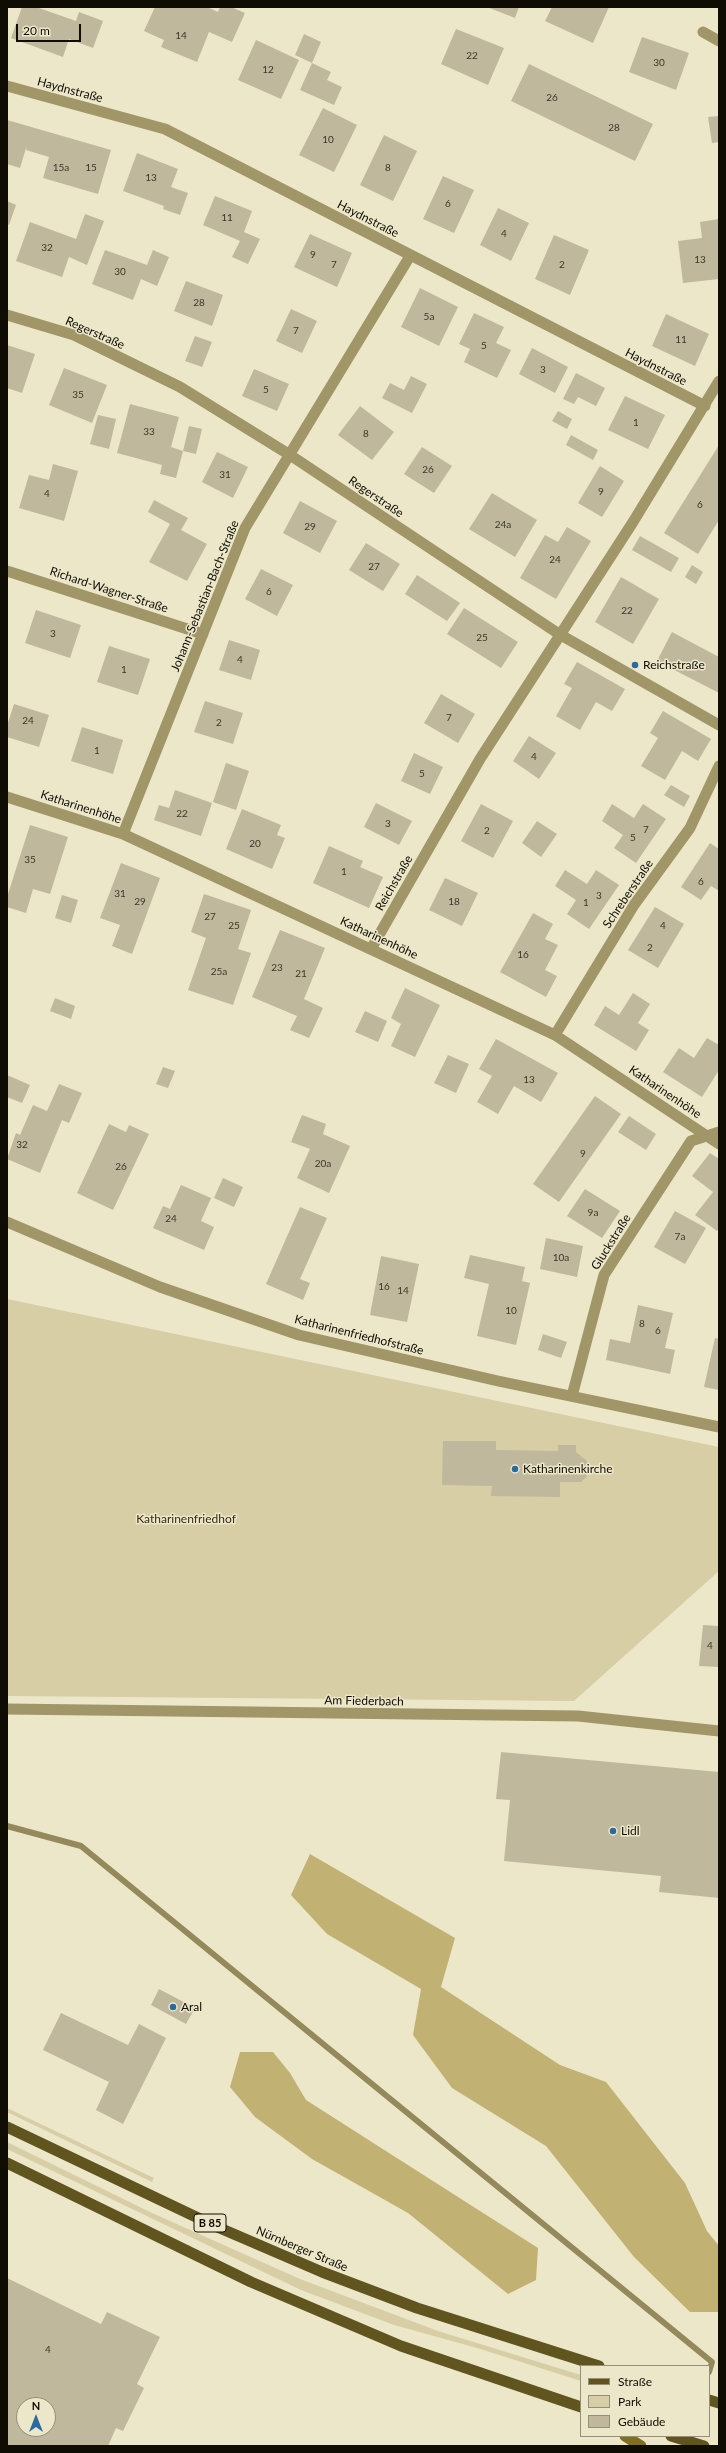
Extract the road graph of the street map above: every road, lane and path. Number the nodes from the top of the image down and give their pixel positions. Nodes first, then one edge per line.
1 (704, 32) dead end
2 (719, 41) edge
3 (7, 86) edge
4 (410, 256) junction
5 (7, 315) edge
6 (719, 381) edge
7 (705, 406) junction
8 (290, 455) junction
9 (7, 571) edge
10 (203, 634) junction
11 (559, 634) junction
12 (719, 725) edge
13 (719, 766) edge
14 (7, 797) edge
15 (123, 834) junction
16 (371, 949) junction
17 (555, 1034) junction
18 (719, 1132) edge
19 (708, 1137) junction
20 (719, 1144) edge
21 (7, 1222) edge
22 (572, 1396) junction
23 (719, 1427) edge
24 (7, 1709) edge
25 (719, 1731) edge
26 (7, 2127) edge
27 (7, 2163) edge
28 (596, 2365) edge
29 (578, 2407) edge
30 (627, 2437) edge
31 (674, 2437) edge
32 (641, 2446) edge
33 (704, 2446) edge

1 - 2 street
3 - 4 street, Haydnstraße
4 - 7 street, Haydnstraße
4 - 8 street, Johann-Sebastian-Bach-Straße
5 - 8 street, Regerstraße
6 - 7 street, Reichstraße
7 - 11 street, Reichstraße
8 - 10 street, Johann-Sebastian-Bach-Straße
8 - 11 street, Regerstraße
9 - 10 street, Richard-Wagner-Straße
10 - 15 street, Johann-Sebastian-Bach-Straße
11 - 12 street, Regerstraße
11 - 16 street, Reichstraße
13 - 17 street, Schreberstraße
14 - 15 street, Katharinenhöhe
15 - 16 street, Katharinenhöhe
16 - 17 street, Katharinenhöhe
17 - 19 street, Katharinenhöhe
18 - 19 street, Gluckstraße
19 - 20 street, Katharinenhöhe
19 - 22 street, Gluckstraße
21 - 22 street, Katharinenfriedhofstraße
22 - 23 street, Katharinenfriedhofstraße
24 - 25 street, Am Fiederbach
26 - 28 main road, Nürnberger Straße / B 85
27 - 29 main road
30 - 32 main road
31 - 33 main road

